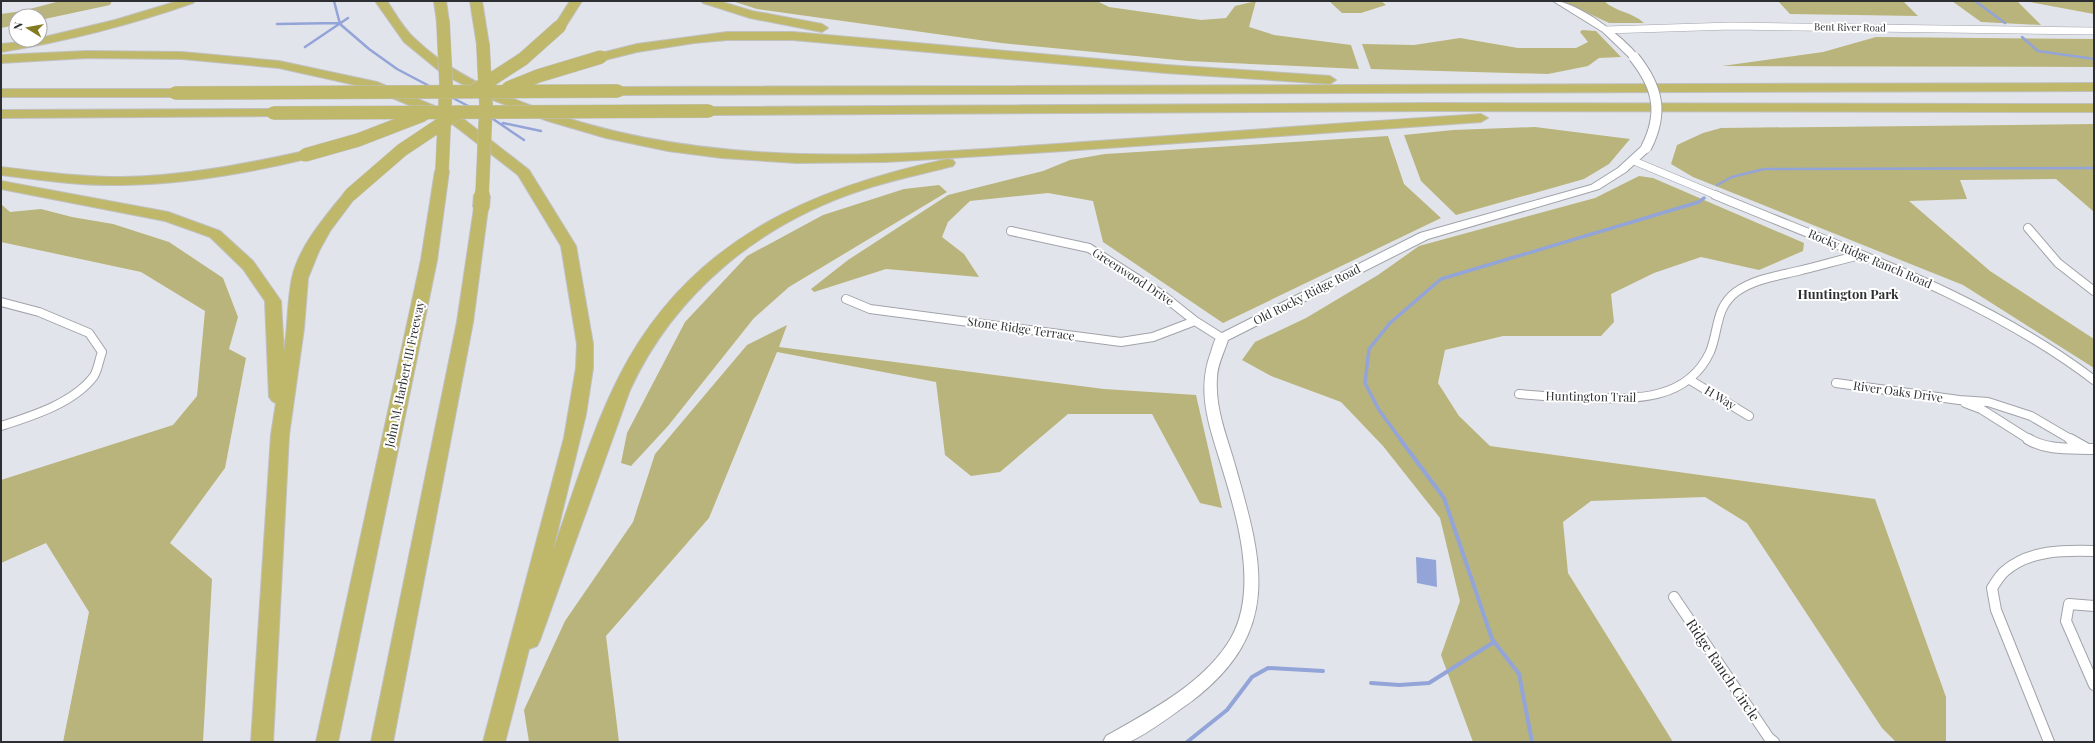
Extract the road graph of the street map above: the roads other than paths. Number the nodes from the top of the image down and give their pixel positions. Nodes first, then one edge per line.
1 (189, 1) edge
2 (381, 1) edge
3 (440, 1) edge
4 (476, 1) edge
5 (576, 1) edge
6 (707, 1) edge
7 (1557, 1) edge
8 (1606, 30) junction
9 (2094, 31) edge
10 (1, 48) edge
11 (959, 50) junction
12 (1, 59) edge
13 (2094, 87) edge
14 (1500, 88) junction
15 (1, 93) edge
16 (1622, 108) junction
17 (2094, 108) edge
18 (1, 114) edge
19 (1073, 147) junction
20 (1634, 161) junction
21 (1, 171) edge
22 (1, 185) edge
23 (2028, 228) dead end
24 (1011, 231) dead end
25 (1860, 255) junction
26 (2094, 291) edge
27 (846, 299) dead end
28 (1, 302) edge
29 (1195, 321) junction
30 (1222, 338) junction
31 (1690, 380) junction
32 (2094, 380) edge
33 (1836, 383) dead end
34 (1519, 394) dead end
35 (1959, 400) junction
36 (1749, 416) dead end
37 (1, 426) edge
38 (280, 434) junction
39 (2090, 449) edge
40 (2094, 551) edge
41 (1674, 597) dead end
42 (2094, 606) edge
43 (2094, 685) edge
44 (496, 735) edge
45 (262, 742) edge
46 (327, 742) edge
47 (382, 742) edge
48 (1112, 742) edge
49 (1774, 742) edge
50 (2049, 742) edge

1 - 10 highway
2 - 19 highway
3 - 46 highway, John M. Harbert III Freeway, bridge
4 - 47 highway, bridge
5 - 21 highway, bridge
6 - 11 highway
7 - 8 street, Old Rocky Ridge Road
8 - 9 street, Bent River Road
8 - 20 street, Old Rocky Ridge Road, bridge
11 - 14 highway
11 - 38 highway, bridge
12 - 44 highway
13 - 14 highway
14 - 15 highway, bridge
16 - 17 highway
16 - 18 highway, bridge
16 - 19 highway
19 - 44 highway
20 - 25 street, Rocky Ridge Ranch Road
20 - 30 street, Old Rocky Ridge Road
22 - 38 highway
23 - 26 street
24 - 29 street, Greenwood Drive
25 - 31 street, Huntington Trail
25 - 32 street, Rocky Ridge Ranch Road
27 - 29 street, Stone Ridge Terrace
28 - 37 street
29 - 30 street, Greenwood Drive
30 - 48 street
31 - 34 street, Huntington Trail
31 - 36 street, H Way
33 - 35 street, River Oaks Drive
35 - 39 street, River Oaks Drive
35 - 39 street, River Oaks Drive
38 - 45 highway
40 - 50 street
41 - 49 street, Ridge Ranch Circle
42 - 43 street

